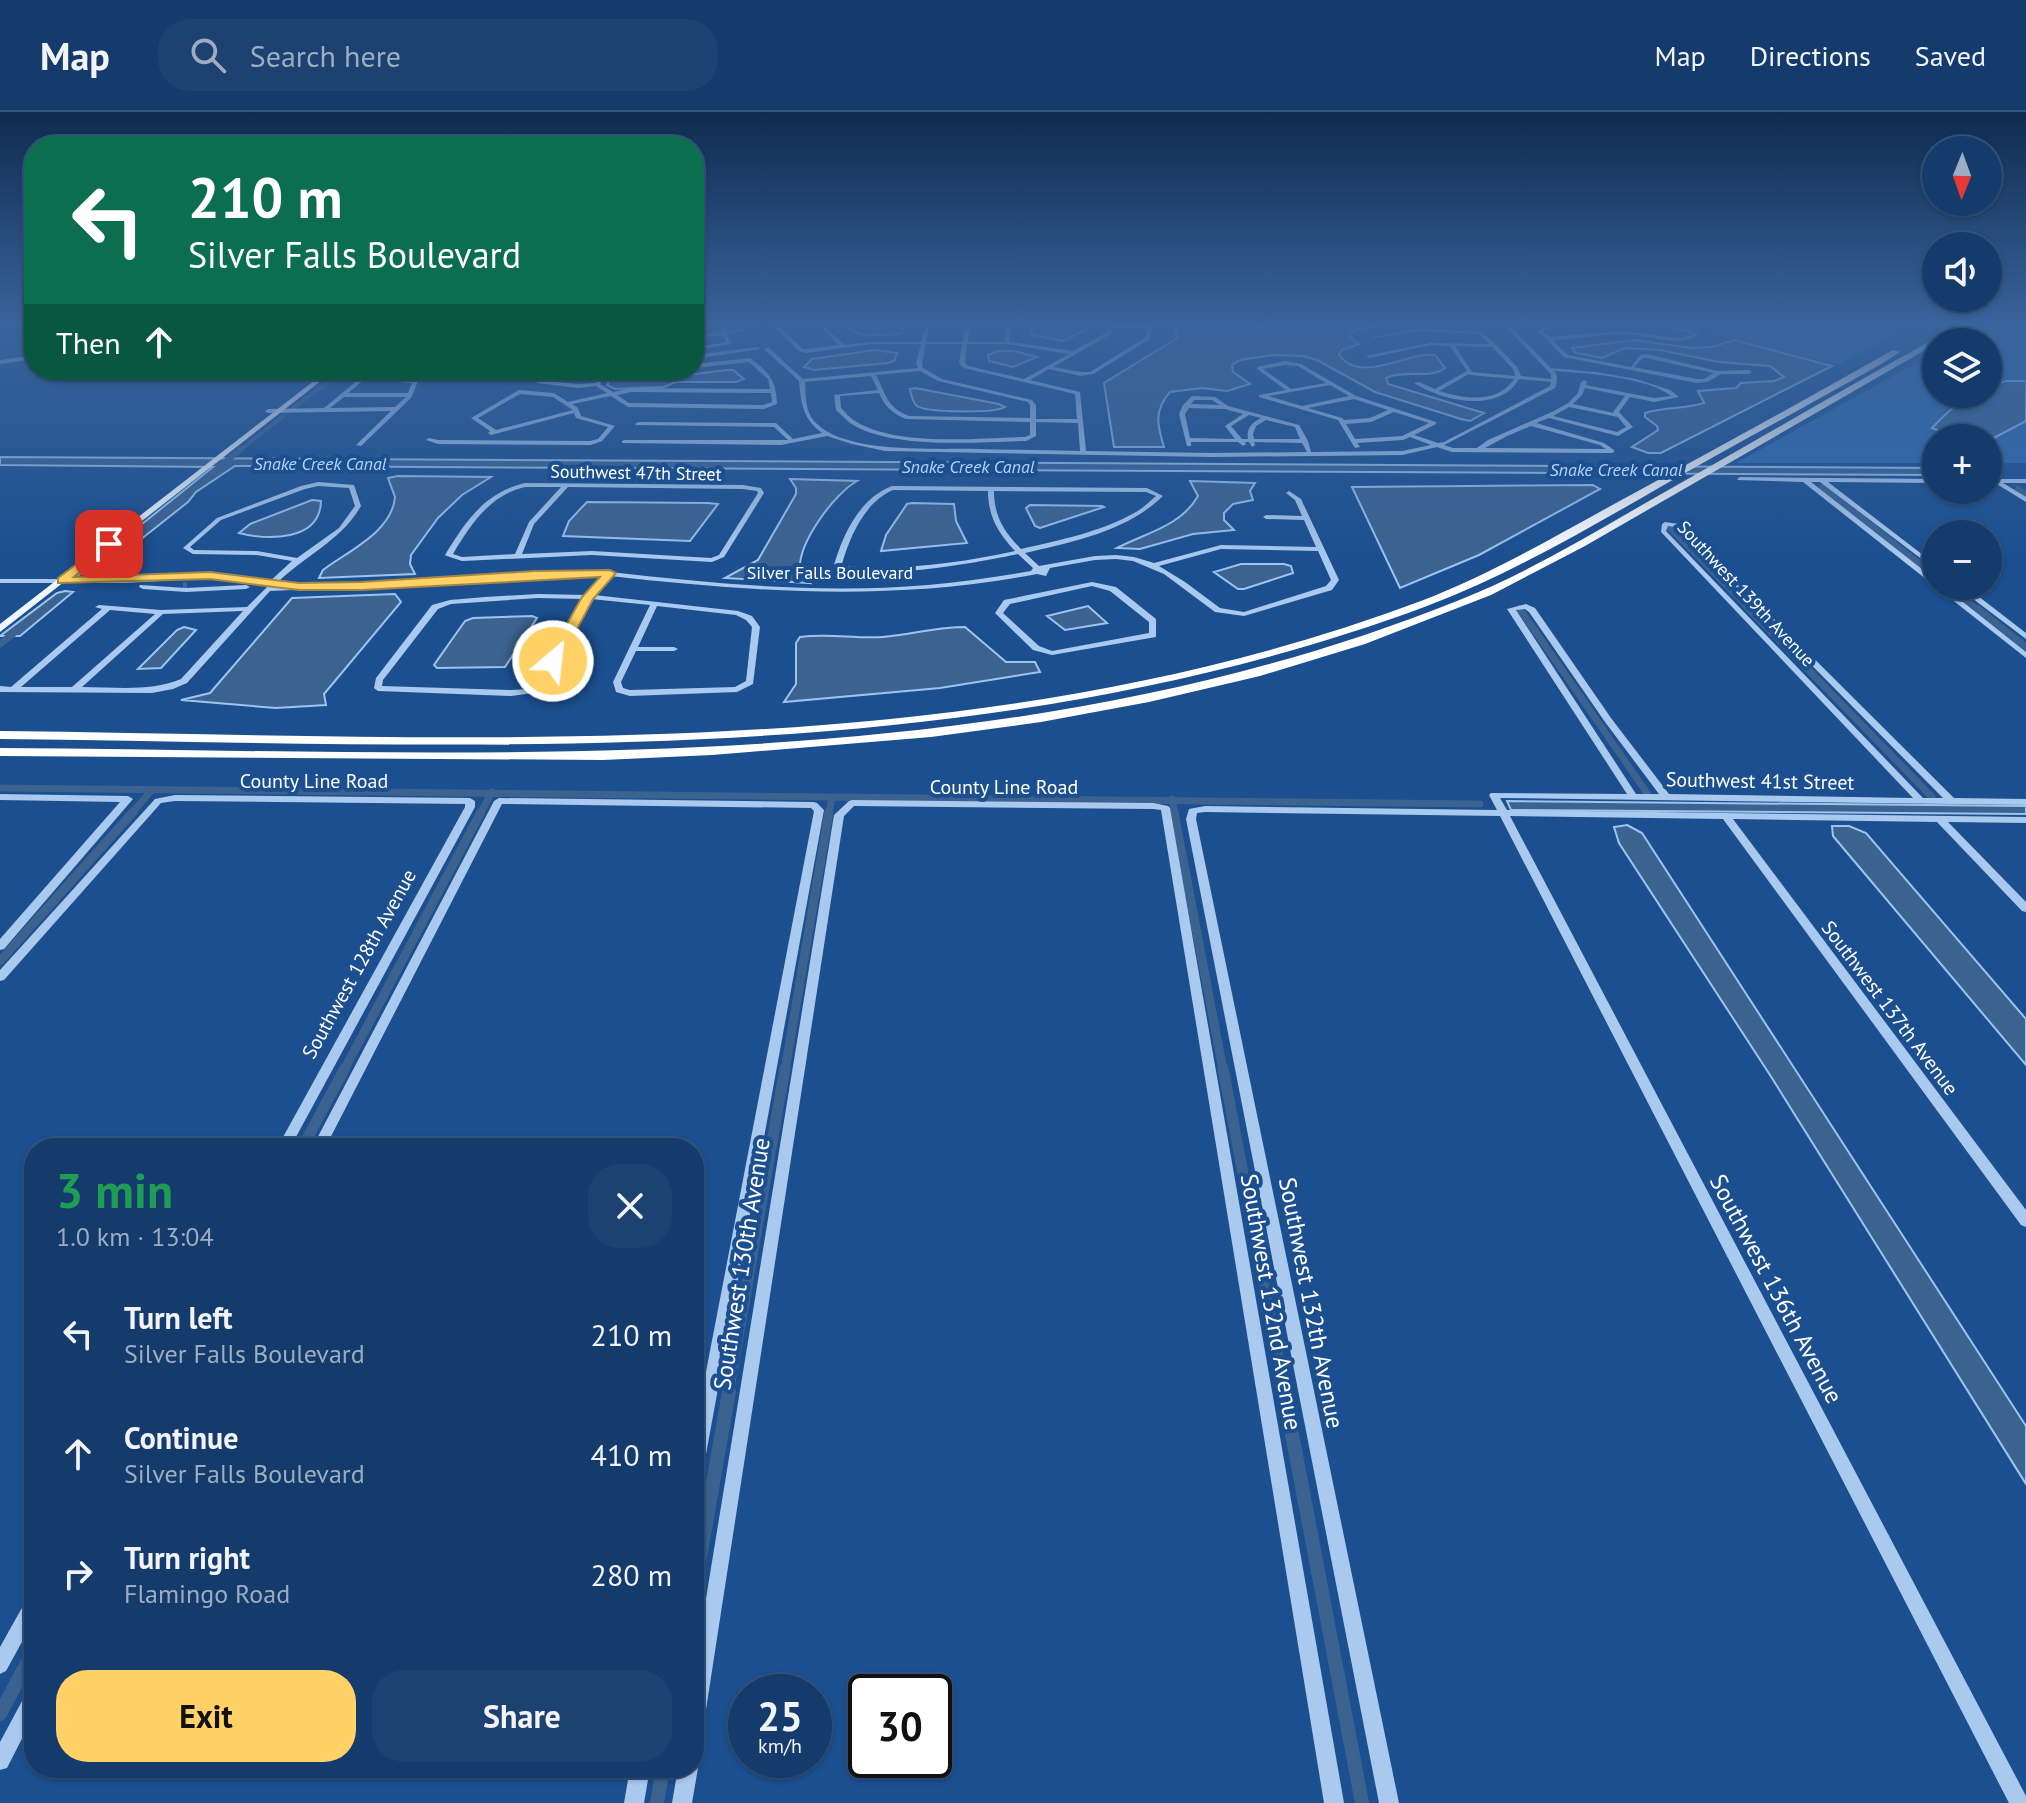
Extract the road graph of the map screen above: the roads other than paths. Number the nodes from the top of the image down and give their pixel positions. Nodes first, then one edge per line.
1 (284, 402) edge
2 (286, 402) edge
3 (335, 402) edge
4 (403, 402) edge
5 (502, 402) edge
6 (563, 402) edge
7 (574, 402) edge
8 (623, 402) edge
9 (773, 402) edge
10 (806, 402) edge
11 (837, 402) edge
12 (885, 402) edge
13 (1031, 402) edge
14 (1079, 402) edge
15 (1189, 402) edge
16 (1220, 402) edge
17 (1282, 402) edge
18 (1331, 402) edge
19 (1371, 402) edge
20 (1527, 402) edge
21 (1571, 402) edge
22 (1624, 402) edge
23 (1806, 402) edge
24 (1832, 402) edge
25 (566, 404) junction
26 (1568, 405) junction
27 (1185, 406) junction
28 (1225, 407) junction
29 (1303, 408) junction
30 (326, 409) junction
31 (1395, 409) junction
32 (575, 411) junction
33 (272, 412) junction
34 (394, 412) junction
35 (1510, 412) junction
36 (1248, 413) junction
37 (1547, 416) junction
38 (1619, 416) junction
39 (1265, 418) junction
40 (1539, 420) junction
41 (1033, 421) junction
42 (1081, 421) junction
43 (1343, 422) junction
44 (638, 424) dead end
45 (662, 424) junction
46 (1532, 424) junction
47 (495, 432) junction
48 (827, 434) junction
49 (1412, 436) junction
50 (429, 440) dead end
51 (1188, 440) junction
52 (1494, 440) junction
53 (1242, 441) junction
54 (1251, 441) junction
55 (1305, 441) junction
56 (1353, 441) junction
57 (481, 442) junction
58 (624, 442) dead end
59 (650, 442) junction
60 (793, 442) junction
61 (359, 445) dead end
62 (1438, 446) junction
63 (1358, 450) dead end
64 (1480, 450) junction
65 (1502, 450) junction
66 (1188, 452) junction
67 (1310, 452) junction
68 (1083, 453) junction
69 (1251, 454) junction
70 (199, 468) junction
71 (1740, 479) dead end
72 (1805, 480) junction
73 (1823, 481) junction
74 (1922, 481) edge
75 (2002, 481) edge
76 (2026, 484) edge
77 (566, 486) junction
78 (2002, 487) edge
79 (991, 489) junction
80 (1289, 493) dead end
81 (2026, 500) edge
82 (1266, 517) dead end
83 (1307, 518) junction
84 (1321, 549) junction
85 (1020, 552) junction
86 (518, 555) junction
87 (619, 555) junction
88 (1922, 557) edge
89 (296, 560) junction
90 (1156, 565) junction
91 (1041, 571) junction
92 (1922, 573) edge
93 (603, 576) junction
94 (0, 583) edge
95 (53, 584) junction
96 (270, 586) junction
97 (1065, 590) junction
98 (588, 597) junction
99 (1956, 600) edge
100 (1978, 600) edge
101 (654, 604) junction
102 (248, 609) junction
103 (161, 612) junction
104 (0, 622) edge
105 (0, 629) edge
106 (2026, 637) edge
107 (633, 649) junction
108 (674, 649) dead end
109 (2026, 656) edge
110 (0, 689) edge
111 (13, 689) junction
112 (75, 689) junction
113 (0, 735) edge
114 (0, 752) edge
115 (1494, 795) joint
116 (0, 797) edge
117 (1634, 798) junction
118 (1667, 798) junction
119 (470, 801) joint
120 (1921, 801) junction
121 (1951, 801) junction
122 (2026, 802) edge
123 (844, 808) joint
124 (1165, 808) joint
125 (1503, 813) junction
126 (1726, 816) junction
127 (1940, 819) junction
128 (2026, 820) edge
129 (2026, 908) edge
130 (0, 946) edge
131 (0, 977) edge
132 (288, 1138) edge
133 (323, 1138) edge
134 (2026, 1221) edge
135 (704, 1423) edge
136 (24, 1621) edge
137 (0, 1665) edge
138 (704, 1666) edge
139 (24, 1715) edge
140 (0, 1761) edge
141 (638, 1778) edge
142 (686, 1778) edge
143 (634, 1803) edge
144 (682, 1803) edge
145 (1334, 1803) edge
146 (1389, 1803) edge
147 (2019, 1803) edge

1 - 33 main road
2 - 33 main road
3 - 30 street
4 - 34 street
5 - 47 street
6 - 25 street
7 - 25 street
8 - 9 street
10 - 48 street
11 - 41 street
12 - 41 street
13 - 41 street
14 - 42 street
15 - 27 street
16 - 28 street
17 - 29 street
18 - 29 street
19 - 31 street
20 - 35 street
21 - 26 street
22 - 38 street
23 - 113 highway
24 - 114 highway
25 - 32 street
26 - 37 street
26 - 38 street
27 - 28 street
27 - 51 street
28 - 36 street
29 - 43 street
30 - 33 street
30 - 34 street
31 - 43 street
31 - 49 street
32 - 47 street
32 - 57 street
33 - 34 street
33 - 70 main road
33 - 70 main road
34 - 61 street
35 - 40 street
35 - 62 street
36 - 39 street
36 - 53 street
37 - 38 street
37 - 40 street
39 - 54 street
39 - 55 street
40 - 46 street
41 - 42 street
42 - 68 street
43 - 56 street
44 - 45 street
45 - 59 street
45 - 60 street
46 - 52 street
46 - 65 street
47 - 57 street
48 - 60 street
48 - 68 street
49 - 56 street
49 - 62 street
50 - 57 street
51 - 53 street
51 - 66 street
52 - 64 street
52 - 65 street
53 - 54 street
53 - 69 street
54 - 55 street
54 - 69 street
55 - 67 street
56 - 63 street
58 - 59 street
59 - 60 street
62 - 64 street
62 - 67 street
64 - 65 street
66 - 68 street
66 - 69 street
67 - 69 street
70 - 95 main road
71 - 72 street
72 - 73 street
72 - 92 street
73 - 74 street
73 - 88 street
75 - 76 street
77 - 86 street
77 - 86 street, Southwest 47th Street
77 - 87 street, Southwest 47th Street
78 - 81 street
79 - 85 street
79 - 85 street
79 - 85 street
80 - 83 street
82 - 83 street
83 - 84 street
84 - 90 street
84 - 90 street
85 - 91 street
86 - 87 street
87 - 93 street
89 - 89 street
89 - 96 street
90 - 91 street, Silver Falls Boulevard
91 - 93 street, Silver Falls Boulevard
91 - 97 street
93 - 96 street, Silver Falls Boulevard
93 - 98 street
94 - 95 street
95 - 96 street, Silver Falls Boulevard
95 - 96 street, Silver Falls Boulevard
95 - 104 main road
95 - 105 main road
96 - 102 street
97 - 97 street
98 - 98 street
98 - 101 street
99 - 109 street
100 - 106 street
101 - 107 street
101 - 107 street
102 - 103 street
102 - 112 street
103 - 111 street
103 - 112 street
107 - 108 street
110 - 111 street
111 - 112 street
115 - 117 street, Southwest 41st Street
115 - 125 street, Southwest 136th Avenue
116 - 130 street
117 - 118 street, Southwest 41st Street
117 - 118 street
118 - 120 street, Southwest 41st Street
119 - 131 street, County Line Road
119 - 132 street, Southwest 128th Avenue
120 - 121 street, Southwest 41st Street
120 - 121 street, Southwest 139th Avenue
121 - 122 street, Southwest 41st Street
123 - 124 street, County Line Road
123 - 138 street, Southwest 130th Avenue
124 - 145 street, Southwest 132nd Avenue
125 - 126 street
125 - 146 street, Southwest 132th Avenue
125 - 147 street, Southwest 136th Avenue
126 - 127 street
126 - 134 street, Southwest 137th Avenue
127 - 128 street
127 - 129 street
133 - 135 street, Southwest 130th Avenue
136 - 137 street
139 - 140 street
141 - 143 street
142 - 144 street

